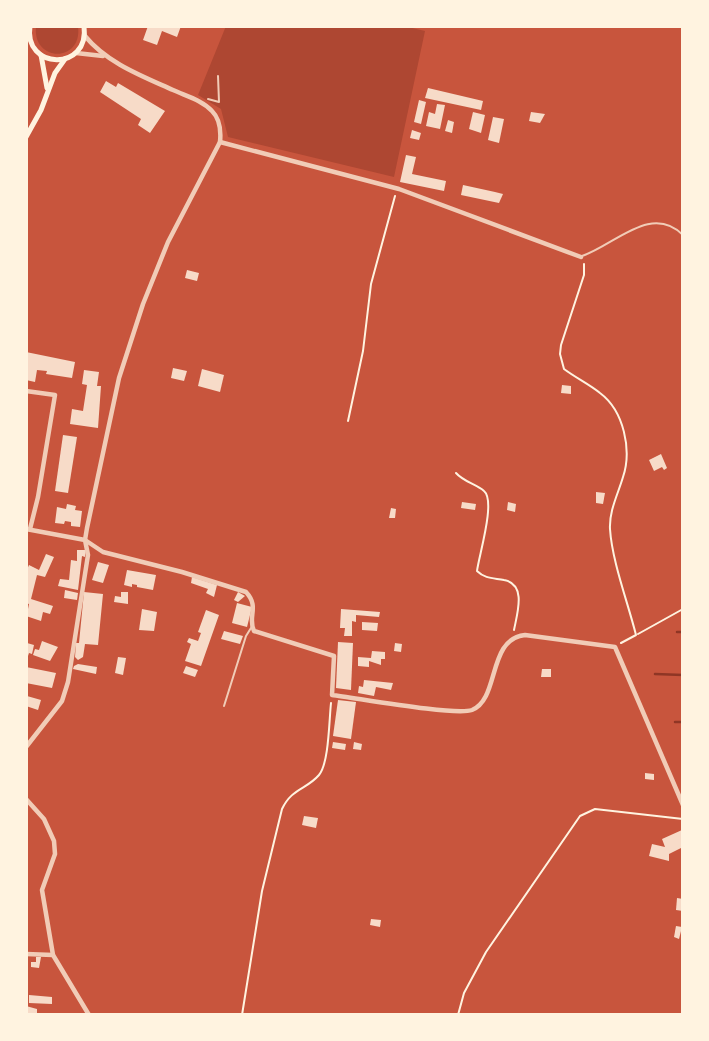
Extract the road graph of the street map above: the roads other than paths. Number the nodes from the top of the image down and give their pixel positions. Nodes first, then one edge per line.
1 (30, 26) edge
2 (85, 29) edge
3 (76, 53) junction
4 (41, 55) junction
5 (105, 56) junction
6 (65, 59) junction
7 (218, 76) dead end
8 (48, 91) junction
9 (208, 99) dead end
10 (26, 137) edge
11 (220, 142) junction
12 (683, 235) edge
13 (581, 257) joint
14 (26, 391) edge
15 (28, 529) edge
16 (85, 540) junction
17 (252, 628) junction
18 (224, 706) dead end
19 (26, 747) edge
20 (26, 800) edge
21 (683, 805) edge
22 (26, 954) edge
23 (53, 955) junction
24 (89, 1015) edge

1 - 4 main road
2 - 3 main road
2 - 5 street
3 - 5 street
3 - 6 main road
4 - 6 main road
4 - 8 main road
5 - 11 street
6 - 8 main road
7 - 9 lane
8 - 10 main road
11 - 13 street
11 - 16 street
12 - 13 lane
14 - 15 street
15 - 16 street
16 - 17 street
16 - 19 street
17 - 18 lane
17 - 21 street
20 - 23 street
22 - 23 street
23 - 24 street

